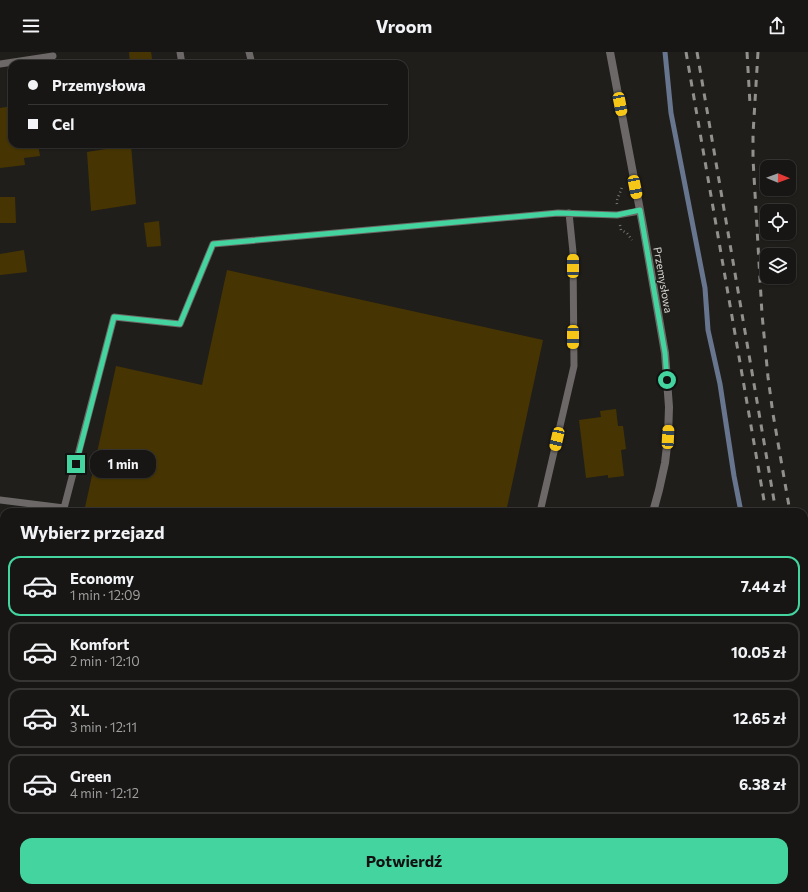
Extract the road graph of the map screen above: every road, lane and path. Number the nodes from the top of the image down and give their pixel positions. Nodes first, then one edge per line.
1 (610, 52) edge
2 (53, 56) dead end
3 (26, 60) edge
4 (622, 184) dead end
5 (640, 210) junction
6 (569, 213) junction
7 (618, 215) junction
8 (634, 245) dead end
9 (0, 500) edge
10 (50, 508) edge
11 (64, 508) edge
12 (541, 508) edge
13 (654, 508) edge

1 - 5 street, Przemysłowa
2 - 3 lane
4 - 7 path
5 - 7 lane
5 - 13 street, Przemysłowa
6 - 7 lane
6 - 11 lane
6 - 12 lane
7 - 8 path
9 - 10 lane

